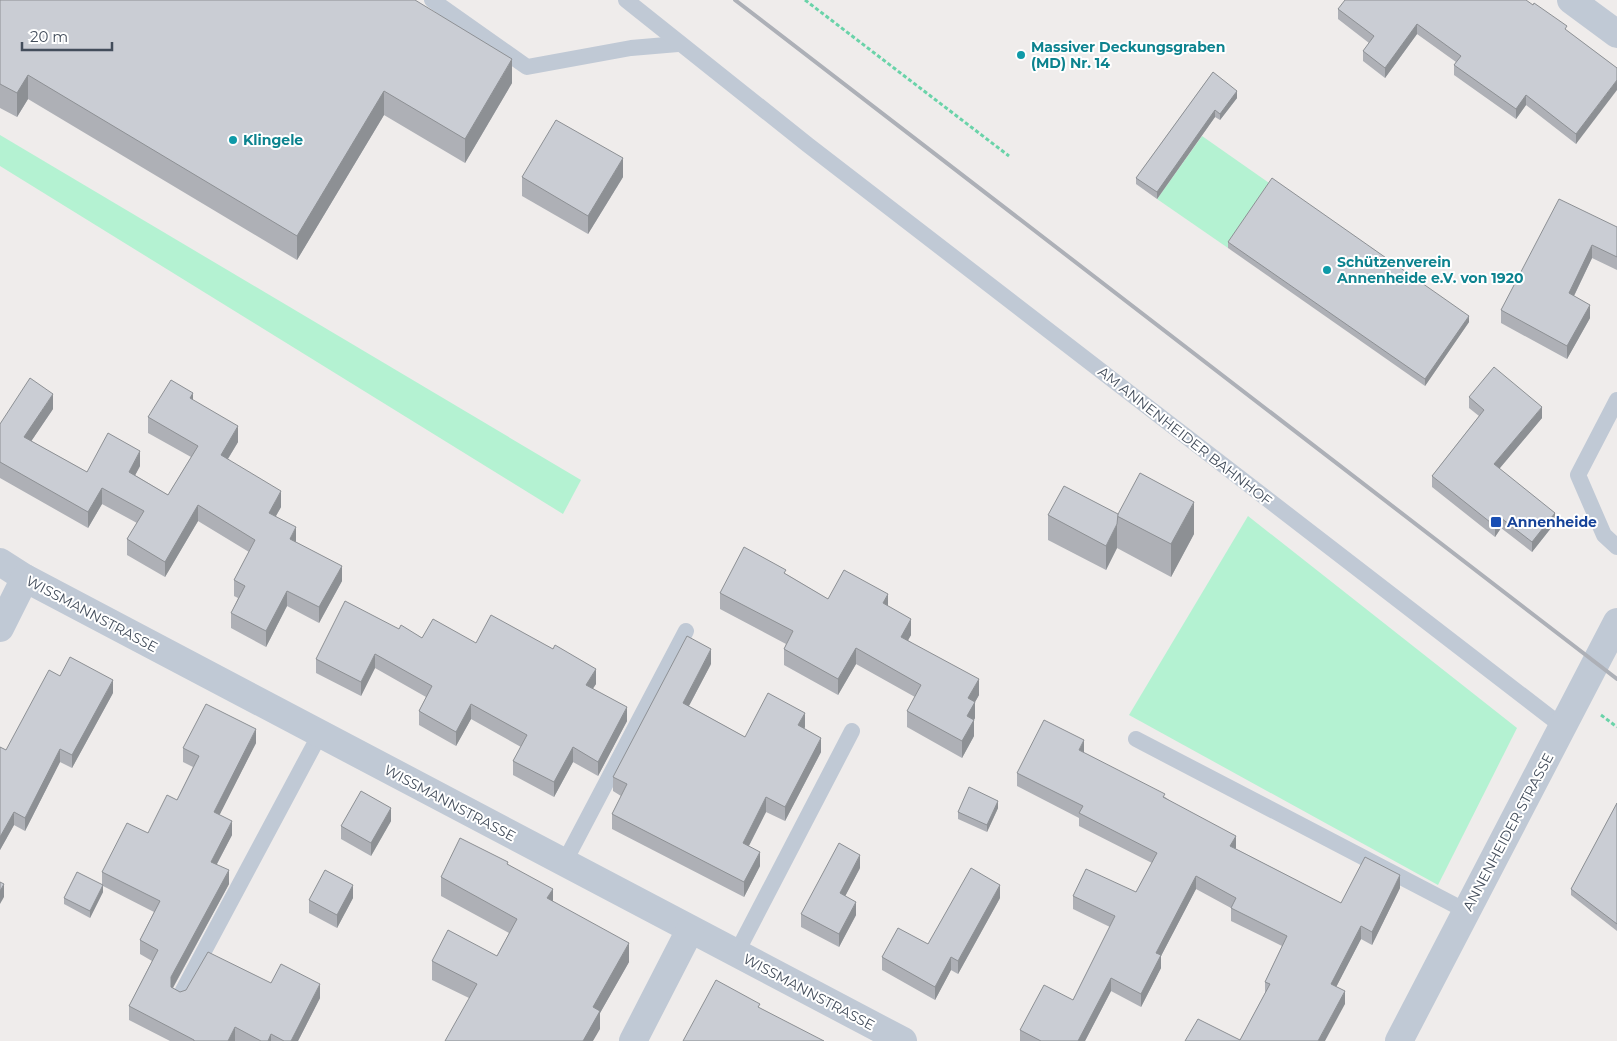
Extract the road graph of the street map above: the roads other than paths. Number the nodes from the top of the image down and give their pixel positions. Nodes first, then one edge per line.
1 (432, 0) edge
2 (626, 0) edge
3 (1574, 1) edge
4 (1617, 34) edge
5 (678, 44) junction
6 (1617, 400) edge
7 (1617, 548) edge
8 (0, 562) edge
9 (25, 578) junction
10 (1617, 622) edge
11 (0, 628) edge
12 (686, 631) dead end
13 (1563, 727) junction
14 (852, 731) dead end
15 (320, 734) junction
16 (1136, 739) dead end
17 (564, 863) junction
18 (1466, 911) junction
19 (690, 930) junction
20 (736, 954) junction
21 (180, 996) edge
22 (633, 1041) edge
23 (902, 1041) edge
24 (1399, 1041) edge

1 - 5 lane
2 - 5 lane, AM ANNENHEIDER BAHNHOF
3 - 4 street
5 - 13 lane, AM ANNENHEIDER BAHNHOF
6 - 7 lane
8 - 9 street, WISSMANNSTRASSE
9 - 11 street
9 - 15 street, WISSMANNSTRASSE
10 - 13 street, ANNENHEIDER STRASSE
12 - 17 lane
13 - 18 street, ANNENHEIDER STRASSE
14 - 20 lane
15 - 17 street, WISSMANNSTRASSE
15 - 21 lane
16 - 18 lane
17 - 19 street, WISSMANNSTRASSE
18 - 24 street, ANNENHEIDER STRASSE
19 - 20 street, WISSMANNSTRASSE
19 - 22 street
20 - 23 street, WISSMANNSTRASSE

